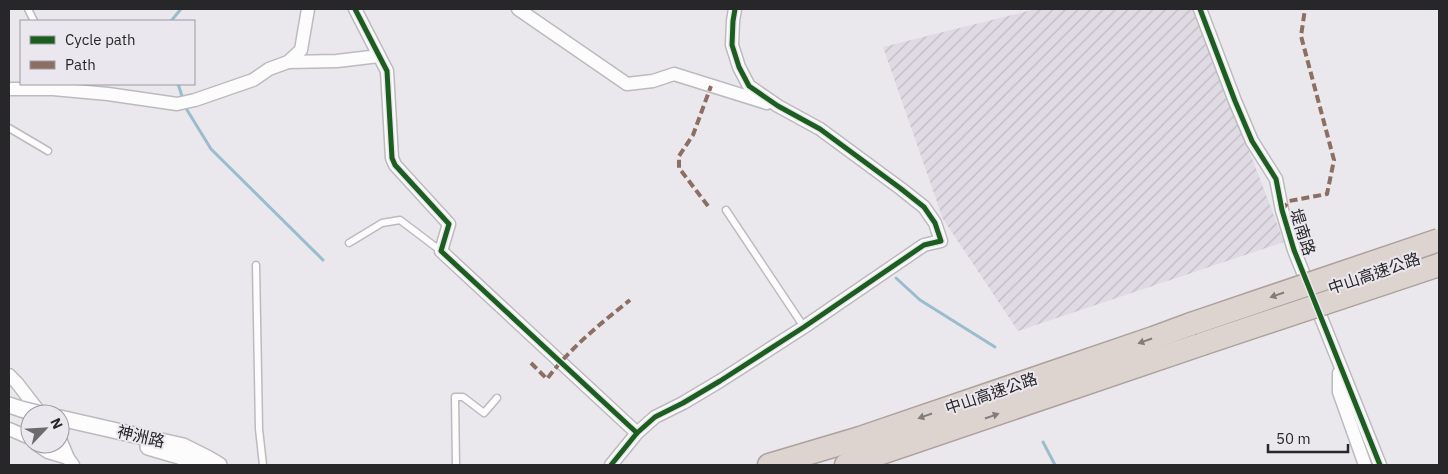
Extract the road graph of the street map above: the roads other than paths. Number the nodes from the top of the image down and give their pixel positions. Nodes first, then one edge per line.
1 (308, 9) edge
2 (355, 9) edge
3 (518, 9) edge
4 (735, 9) edge
5 (1200, 9) edge
6 (380, 56) junction
7 (288, 62) junction
8 (52, 86) edge
9 (9, 89) edge
10 (778, 106) junction
11 (9, 128) edge
12 (48, 150) dead end
13 (726, 210) dead end
14 (1439, 240) edge
15 (349, 243) dead end
16 (441, 251) junction
17 (256, 265) dead end
18 (1439, 265) edge
19 (804, 327) junction
20 (1339, 366) junction
21 (9, 374) edge
22 (497, 398) dead end
23 (33, 404) edge
24 (70, 422) edge
25 (70, 423) edge
26 (637, 433) junction
27 (53, 454) edge
28 (71, 462) edge
29 (202, 465) edge
30 (219, 465) edge
31 (263, 465) edge
32 (456, 465) edge
33 (611, 465) edge
34 (769, 465) edge
35 (846, 465) edge
36 (1365, 465) edge
37 (1380, 465) edge

1 - 7 street
2 - 6 street
3 - 10 street
4 - 10 street
5 - 20 street, 堤南路
6 - 7 street
6 - 16 street
7 - 8 street
8 - 9 street
10 - 19 street
11 - 12 lane
13 - 19 lane
14 -> 34 highway, 中山高速公路, bridge
15 - 16 lane
16 - 26 street
17 - 31 lane
35 -> 18 highway, 中山高速公路, bridge
19 - 26 street
20 - 36 street, 堤南路
20 - 37 street, 堤南路
21 - 23 street
22 - 32 lane
24 - 30 street, 神洲路
25 - 29 street, 神洲路
26 - 33 street
27 - 28 street

